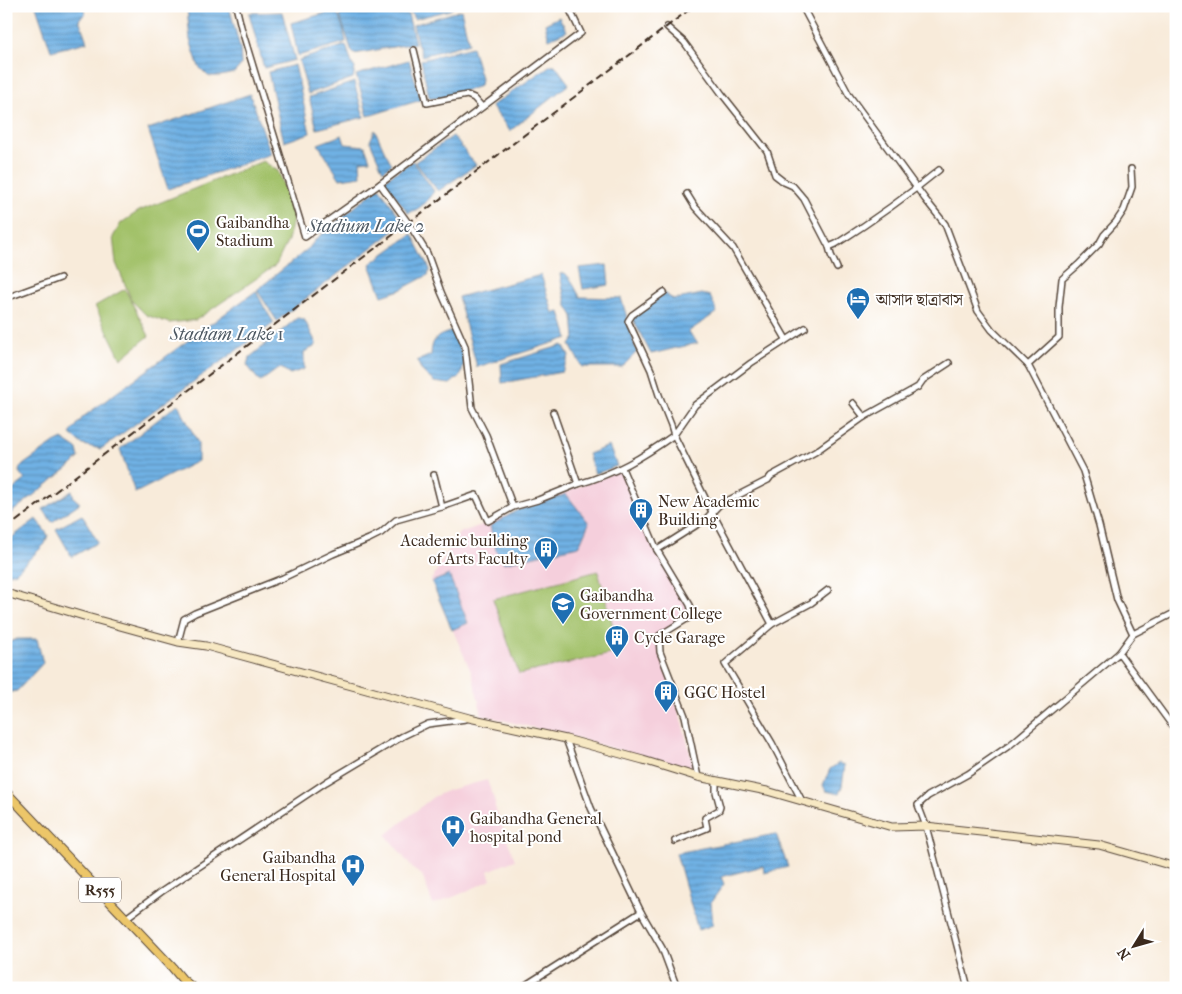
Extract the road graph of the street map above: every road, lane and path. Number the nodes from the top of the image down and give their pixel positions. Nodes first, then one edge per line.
1 (236, 6) edge
2 (568, 6) edge
3 (802, 6) edge
4 (667, 27) dead end
5 (414, 50) dead end
6 (482, 107) junction
7 (1131, 169) dead end
8 (938, 170) dead end
9 (380, 184) junction
10 (917, 188) junction
11 (687, 194) dead end
12 (829, 246) junction
13 (837, 268) dead end
14 (60, 278) dead end
15 (664, 292) dead end
16 (6, 298) edge
17 (804, 328) dead end
18 (786, 339) junction
19 (949, 363) dead end
20 (1028, 365) junction
21 (853, 403) dead end
22 (553, 412) dead end
23 (864, 417) junction
24 (674, 435) junction
25 (622, 468) junction
26 (434, 474) dead end
27 (578, 484) junction
28 (442, 507) junction
29 (514, 507) junction
30 (712, 512) junction
31 (657, 550) junction
32 (828, 590) dead end
33 (6, 593) edge
34 (1176, 612) edge
35 (772, 624) junction
36 (1132, 634) junction
37 (178, 642) junction
38 (1119, 653) junction
39 (469, 718) junction
40 (1175, 728) edge
41 (566, 739) junction
42 (698, 777) junction
43 (716, 781) junction
44 (7, 792) edge
45 (802, 801) junction
46 (6, 825) edge
47 (926, 826) junction
48 (675, 841) dead end
49 (1176, 867) edge
50 (641, 912) junction
51 (126, 918) junction
52 (193, 988) edge
53 (521, 988) edge
54 (677, 988) edge
55 (968, 988) edge

1 - 9 street
2 - 6 street
3 - 10 street
4 - 12 street
5 - 6 street
6 - 9 street
7 - 20 street
8 - 10 street
9 - 29 street
10 - 12 street
10 - 20 street
11 - 18 street
12 - 13 street
14 - 16 street
15 - 24 street
17 - 18 street
18 - 24 street
19 - 23 street
20 - 36 street
21 - 23 street
22 - 27 street
23 - 30 street
24 - 25 street
24 - 30 street
25 - 27 street
25 - 31 street
26 - 28 street
27 - 29 street
28 - 29 street
28 - 37 street
30 - 31 street
30 - 35 street
31 - 42 street
32 - 35 street
33 - 37 main road
34 - 36 street
35 - 45 street
36 - 38 street
37 - 39 main road
38 - 40 street
38 - 47 street
39 - 41 main road
39 - 51 street
41 - 42 main road
41 - 50 street
42 - 43 main road
43 - 45 main road
43 - 48 street
44 - 46 main road
44 - 51 main road, R555
45 - 47 main road
47 - 49 main road
47 - 55 street
50 - 53 street
50 - 54 street
51 - 52 main road, R555

